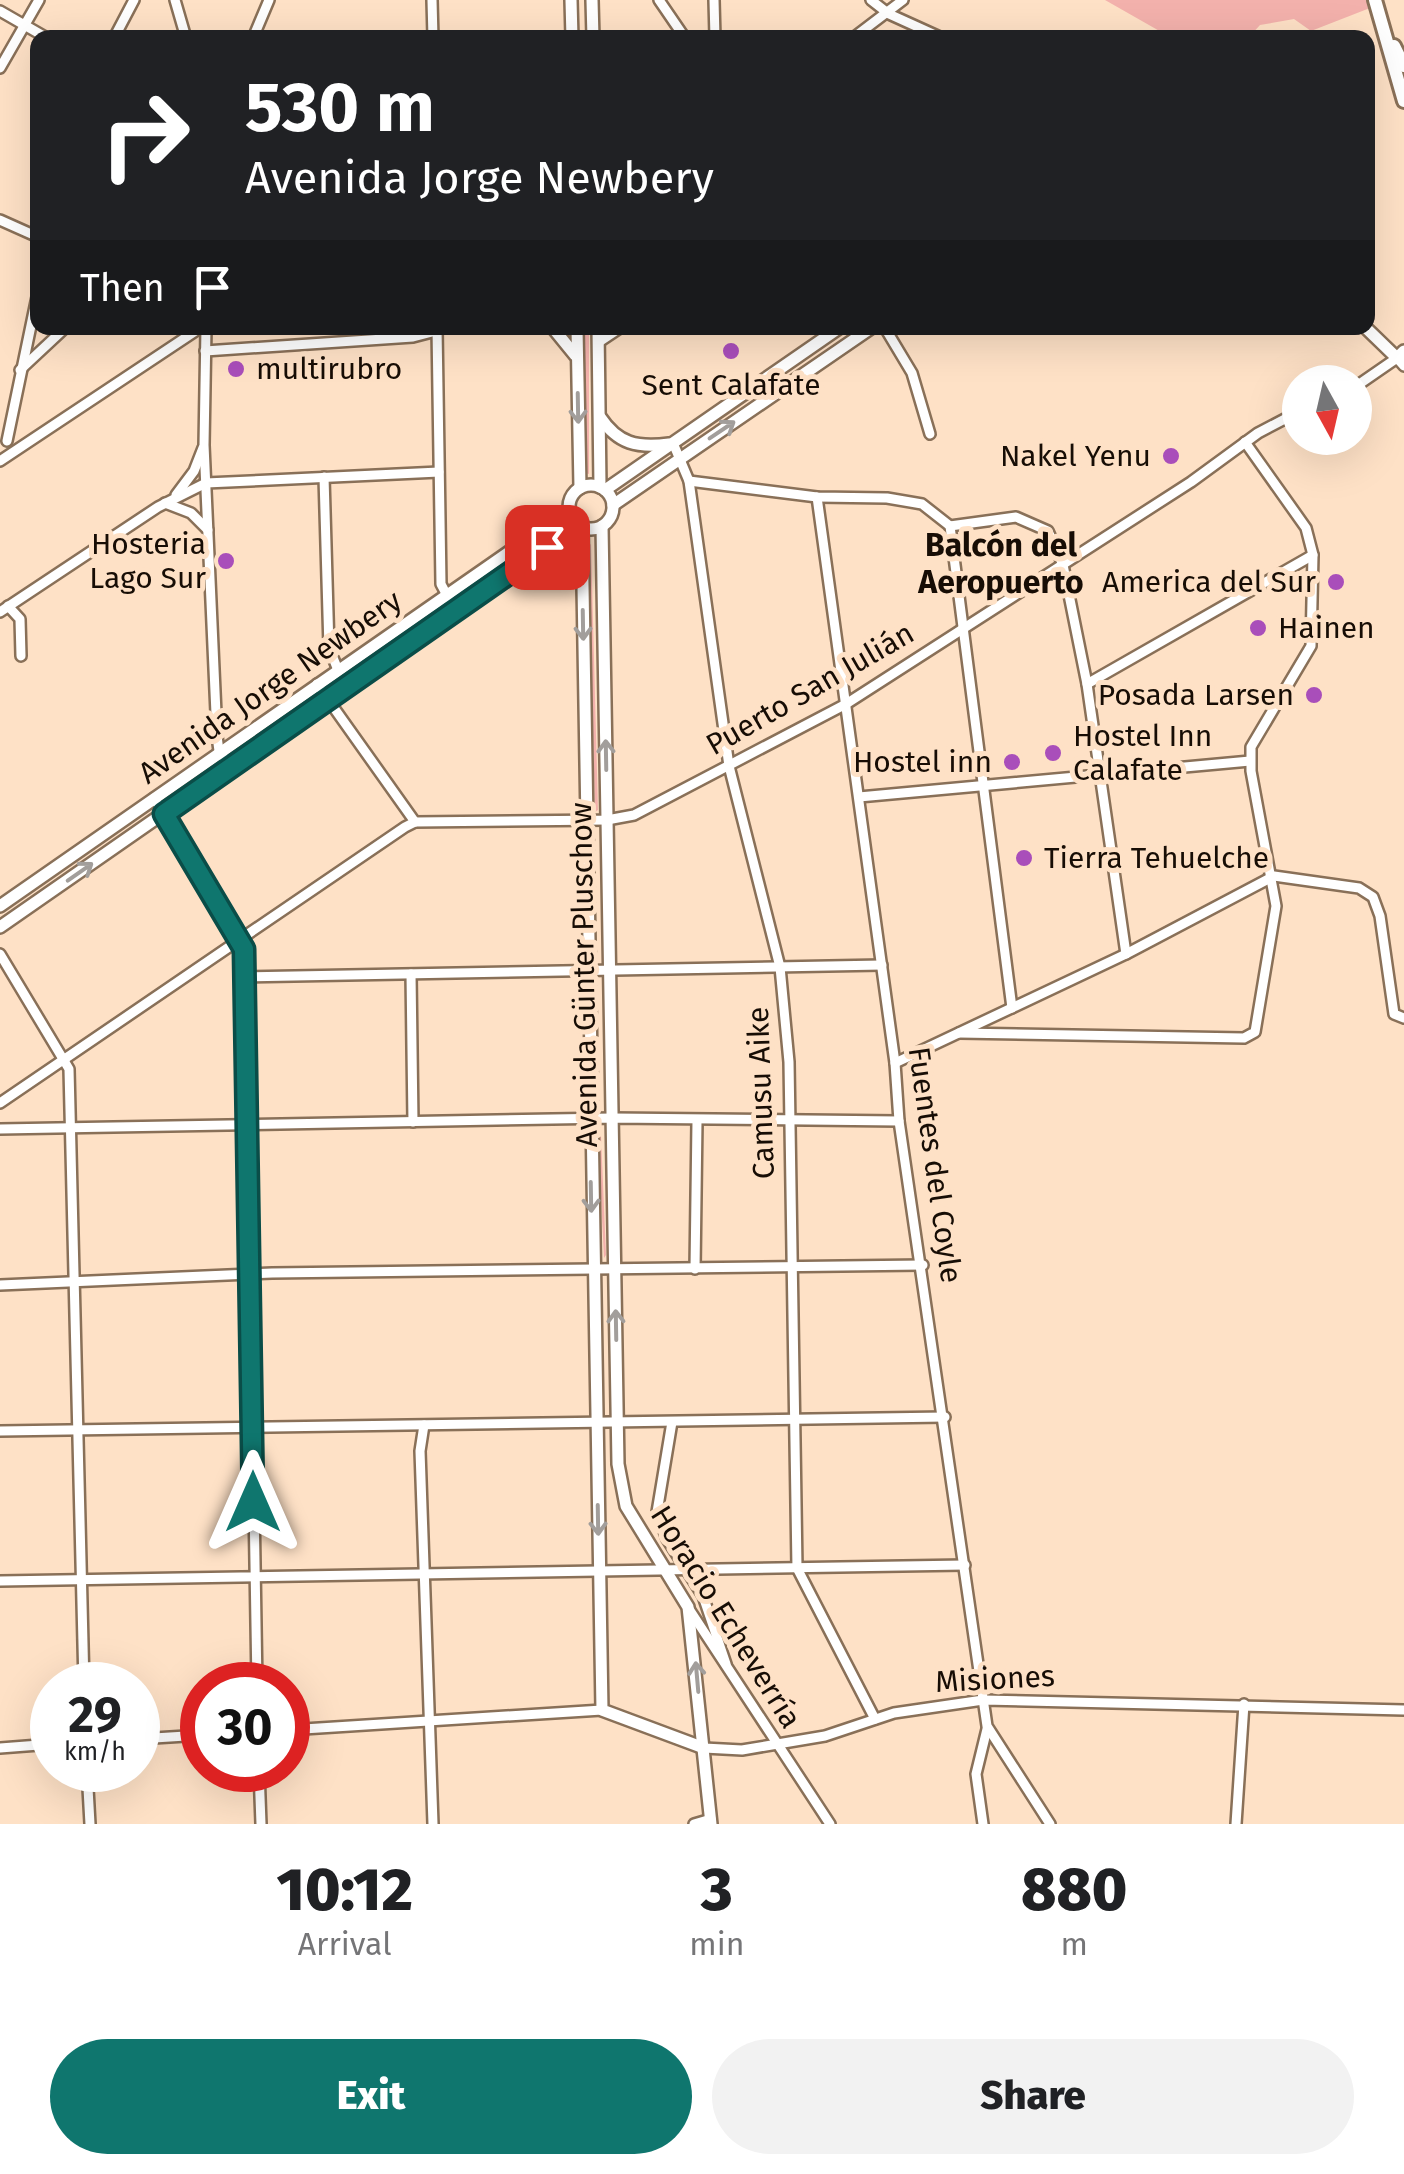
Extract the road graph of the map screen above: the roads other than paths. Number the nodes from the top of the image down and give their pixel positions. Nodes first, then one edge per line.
1 (39, 0) edge
2 (134, 0) edge
3 (175, 0) edge
4 (269, 0) edge
5 (432, 0) edge
6 (571, 0) edge
7 (592, 0) edge
8 (659, 0) edge
9 (714, 0) edge
10 (871, 0) edge
11 (903, 0) edge
12 (1375, 0) edge
13 (0, 11) edge
14 (889, 14) junction
15 (25, 25) junction
16 (33, 30) edge
17 (118, 30) edge
18 (184, 30) edge
19 (256, 30) edge
20 (433, 30) edge
21 (572, 30) edge
22 (593, 30) edge
23 (680, 30) edge
24 (715, 30) edge
25 (865, 30) edge
26 (924, 30) edge
27 (1388, 35) junction
28 (1404, 66) edge
29 (0, 68) edge
30 (1404, 102) edge
31 (0, 220) edge
32 (30, 234) edge
33 (30, 325) edge
34 (57, 335) edge
35 (192, 335) edge
36 (204, 335) edge
37 (421, 335) edge
38 (437, 335) edge
39 (558, 335) edge
40 (577, 335) edge
41 (598, 335) edge
42 (609, 335) edge
43 (829, 335) edge
44 (861, 335) edge
45 (888, 335) edge
46 (1374, 335) edge
47 (598, 342) junction
48 (206, 350) junction
49 (578, 358) junction
50 (1402, 359) edge
51 (19, 370) junction
52 (1372, 377) edge
53 (599, 416) junction
54 (1282, 421) edge
55 (930, 434) dead end
56 (32, 440) junction
57 (3, 442) edge
58 (1245, 442) junction
59 (673, 443) junction
60 (204, 445) junction
61 (682, 457) junction
62 (1, 463) edge
63 (438, 472) junction
64 (324, 478) junction
65 (690, 480) junction
66 (206, 483) junction
67 (580, 488) junction
68 (602, 488) junction
69 (817, 496) junction
70 (168, 502) junction
71 (613, 505) junction
72 (568, 510) junction
73 (580, 526) junction
74 (602, 526) junction
75 (950, 526) junction
76 (208, 530) junction
77 (1314, 555) junction
78 (1063, 564) junction
79 (445, 596) junction
80 (4, 609) edge
81 (456, 612) junction
82 (963, 628) junction
83 (21, 656) dead end
84 (338, 670) junction
85 (317, 684) junction
86 (1087, 684) junction
87 (329, 702) junction
88 (846, 704) junction
89 (220, 751) junction
90 (1250, 761) junction
91 (729, 766) junction
92 (232, 768) junction
93 (1102, 775) junction
94 (984, 786) junction
95 (154, 798) junction
96 (859, 798) junction
97 (164, 814) junction
98 (586, 820) junction
99 (607, 820) junction
100 (415, 822) junction
101 (1274, 876) junction
102 (0, 906) edge
103 (0, 927) edge
104 (242, 940) junction
105 (0, 954) edge
106 (1126, 954) junction
107 (882, 965) junction
108 (780, 967) junction
109 (610, 970) junction
110 (588, 971) junction
111 (411, 974) junction
112 (245, 977) junction
113 (1012, 1008) junction
114 (1399, 1016) edge
115 (959, 1033) junction
116 (66, 1058) junction
117 (895, 1063) junction
118 (0, 1103) edge
119 (612, 1118) junction
120 (590, 1120) junction
121 (790, 1120) junction
122 (696, 1121) junction
123 (899, 1121) junction
124 (413, 1122) junction
125 (245, 1126) junction
126 (72, 1128) junction
127 (0, 1129) edge
128 (923, 1265) junction
129 (790, 1267) junction
130 (695, 1269) junction
131 (592, 1270) junction
132 (614, 1270) junction
133 (248, 1275) junction
134 (74, 1283) junction
135 (0, 1285) edge
136 (944, 1418) junction
137 (793, 1420) junction
138 (672, 1422) junction
139 (596, 1423) junction
140 (617, 1423) junction
141 (424, 1425) junction
142 (253, 1428) junction
143 (78, 1429) junction
144 (0, 1431) edge
145 (965, 1566) junction
146 (665, 1568) junction
147 (686, 1568) junction
148 (796, 1568) junction
149 (599, 1570) junction
150 (425, 1573) junction
151 (254, 1576) junction
152 (81, 1578) junction
153 (0, 1581) edge
154 (688, 1607) junction
155 (83, 1662) edge
156 (256, 1662) edge
157 (726, 1664) junction
158 (983, 1700) junction
159 (1244, 1704) junction
160 (602, 1710) junction
161 (1404, 1710) edge
162 (876, 1718) junction
163 (428, 1721) junction
164 (987, 1726) junction
165 (310, 1729) edge
166 (776, 1744) junction
167 (30, 1746) edge
168 (0, 1748) edge
169 (704, 1748) junction
170 (88, 1792) edge
171 (261, 1792) edge
172 (711, 1822) edge
173 (90, 1824) edge
174 (262, 1824) edge
175 (433, 1824) edge
176 (694, 1824) edge
177 (830, 1824) edge
178 (983, 1824) edge
179 (1050, 1824) edge
180 (1236, 1824) edge

1 - 15 street
2 - 17 street
3 - 18 street
4 - 19 street
5 - 20 street
6 - 21 street
7 - 22 street
8 - 23 street
9 - 24 street
10 - 14 street
11 - 14 street
12 - 27 main road
13 - 15 street
14 - 25 street
14 - 26 street
15 - 16 street
15 - 29 street
27 - 28 main road
27 - 30 main road
31 - 32 street
33 - 51 street
34 - 51 street
35 - 56 street
36 - 48 street
37 - 48 street
38 - 63 street
39 - 49 street
40 - 49 street
41 - 47 street
42 - 47 street
43 - 59 street
61 -> 44 street
45 - 55 street
46 - 50 street
47 - 53 street
48 - 60 street
49 -> 67 street
50 - 52 street
51 - 57 street
53 - 59 street
53 - 68 street
54 - 58 street, Puerto San Julián
56 - 57 street
56 - 62 street
58 - 77 street
58 - 78 street, Puerto San Julián
59 - 61 street, Camusu Aike
59 - 68 street
60 - 66 street
60 - 70 street
61 - 65 street, Camusu Aike
61 - 71 street
63 - 64 street
63 - 79 street
64 - 66 street
64 - 84 street
65 - 69 street
65 - 91 street, Camusu Aike
66 - 70 street
66 - 76 street
67 - 68 street
67 - 72 street
68 - 71 street
69 - 75 street
69 - 88 street, Fuentes del Coyle
70 - 76 street
70 - 80 street
71 - 74 street
72 - 73 street
72 - 79 street, Avenida Jorge Newbery
73 - 74 street
73 - 81 street, Avenida Jorge Newbery
73 -> 98 street, Avenida Günter Pluschow
99 -> 74 street, Avenida Günter Pluschow
75 - 78 street
75 - 82 street
76 - 89 street
77 - 86 street
77 - 90 street
78 - 82 street, Puerto San Julián
78 - 86 street
79 - 81 street
79 - 84 street, Avenida Jorge Newbery
80 - 83 street
81 - 87 street, Avenida Jorge Newbery
82 - 88 street, Puerto San Julián
82 - 94 street
84 - 85 street, Avenida Jorge Newbery
85 - 87 street
85 - 89 street, Avenida Jorge Newbery
86 - 93 street
87 - 92 street, Avenida Jorge Newbery
87 - 100 street
88 - 91 street, Puerto San Julián
88 - 96 street, Fuentes del Coyle
89 - 92 street
89 - 95 street, Avenida Jorge Newbery
90 - 93 street
90 - 101 street
91 - 99 street, Puerto San Julián
91 - 108 street, Camusu Aike
92 - 97 street, Avenida Jorge Newbery
93 - 94 street
93 - 106 street
94 - 96 street
94 - 113 street
95 - 97 street
95 - 102 street, Avenida Jorge Newbery
96 - 107 street, Fuentes del Coyle
103 -> 97 street, Avenida Jorge Newbery
97 - 104 street
98 - 99 street, Puerto San Julián
98 - 100 street, Puerto San Julián
98 - 110 street, Avenida Günter Pluschow
99 - 109 street, Avenida Günter Pluschow
100 - 104 street
101 - 106 street
101 - 114 street
101 - 115 street
104 - 112 street
104 - 116 street
105 - 116 street
106 - 113 street
107 - 108 street
107 - 117 street, Fuentes del Coyle
108 - 109 street
108 - 121 street, Camusu Aike
109 - 110 street
109 - 119 street, Avenida Günter Pluschow
110 - 111 street
110 - 120 street, Avenida Günter Pluschow
111 - 112 street
111 - 124 street
112 - 125 street
113 - 115 street
115 - 117 street
116 - 118 street
116 - 126 street
117 - 123 street, Fuentes del Coyle
119 - 120 street
119 - 122 street
119 - 132 street, Avenida Günter Pluschow
120 - 124 street
120 -> 131 street, Avenida Günter Pluschow
121 - 122 street
121 - 123 street
121 - 129 street, Camusu Aike
122 - 130 street
123 - 128 street, Fuentes del Coyle
124 - 125 street
125 - 126 street
125 - 133 street
126 - 127 street
126 - 134 street
128 - 129 street
128 - 136 street, Fuentes del Coyle
129 - 130 street
129 - 137 street, Camusu Aike
130 - 132 street
131 - 132 street
131 - 133 street
131 - 139 street, Avenida Günter Pluschow
140 -> 132 street, Avenida Günter Pluschow
133 - 134 street
133 - 142 street
134 - 135 street
134 - 143 street
136 - 137 street
136 - 145 street, Fuentes del Coyle
137 - 138 street
137 - 148 street, Camusu Aike
138 - 140 street
138 - 147 street
139 - 140 street
139 - 141 street
139 -> 149 street, Avenida Günter Pluschow
140 - 146 street, Horacio Echeverría
141 - 142 street
141 - 150 street
142 - 143 street
142 - 151 street
143 - 144 street
143 - 152 street
145 - 148 street
145 - 158 street, Fuentes del Coyle
146 - 147 street
146 - 149 street
146 - 154 street, Horacio Echeverría
147 - 148 street
147 - 157 street
148 - 162 street, Camusu Aike
149 - 150 street
149 - 160 street, Avenida Günter Pluschow
150 - 151 street
150 - 163 street
151 - 152 street
151 - 156 street
152 - 153 street
152 - 155 street
154 - 157 street, Horacio Echeverría
169 -> 154 street
157 - 166 street, Horacio Echeverría
158 - 159 street, Misiones
158 - 162 street, Misiones
158 - 164 street, Fuentes del Coyle
159 - 161 street, Misiones
159 - 180 street
160 - 163 street
160 - 169 street, Misiones
162 - 166 street, Misiones
163 - 165 street
163 - 175 street
164 - 178 street
164 - 179 street, Fuentes del Coyle
166 - 169 street, Misiones
166 - 177 street, Horacio Echeverría
167 - 168 street
169 - 172 street
170 - 173 street
171 - 174 street
172 - 176 street

